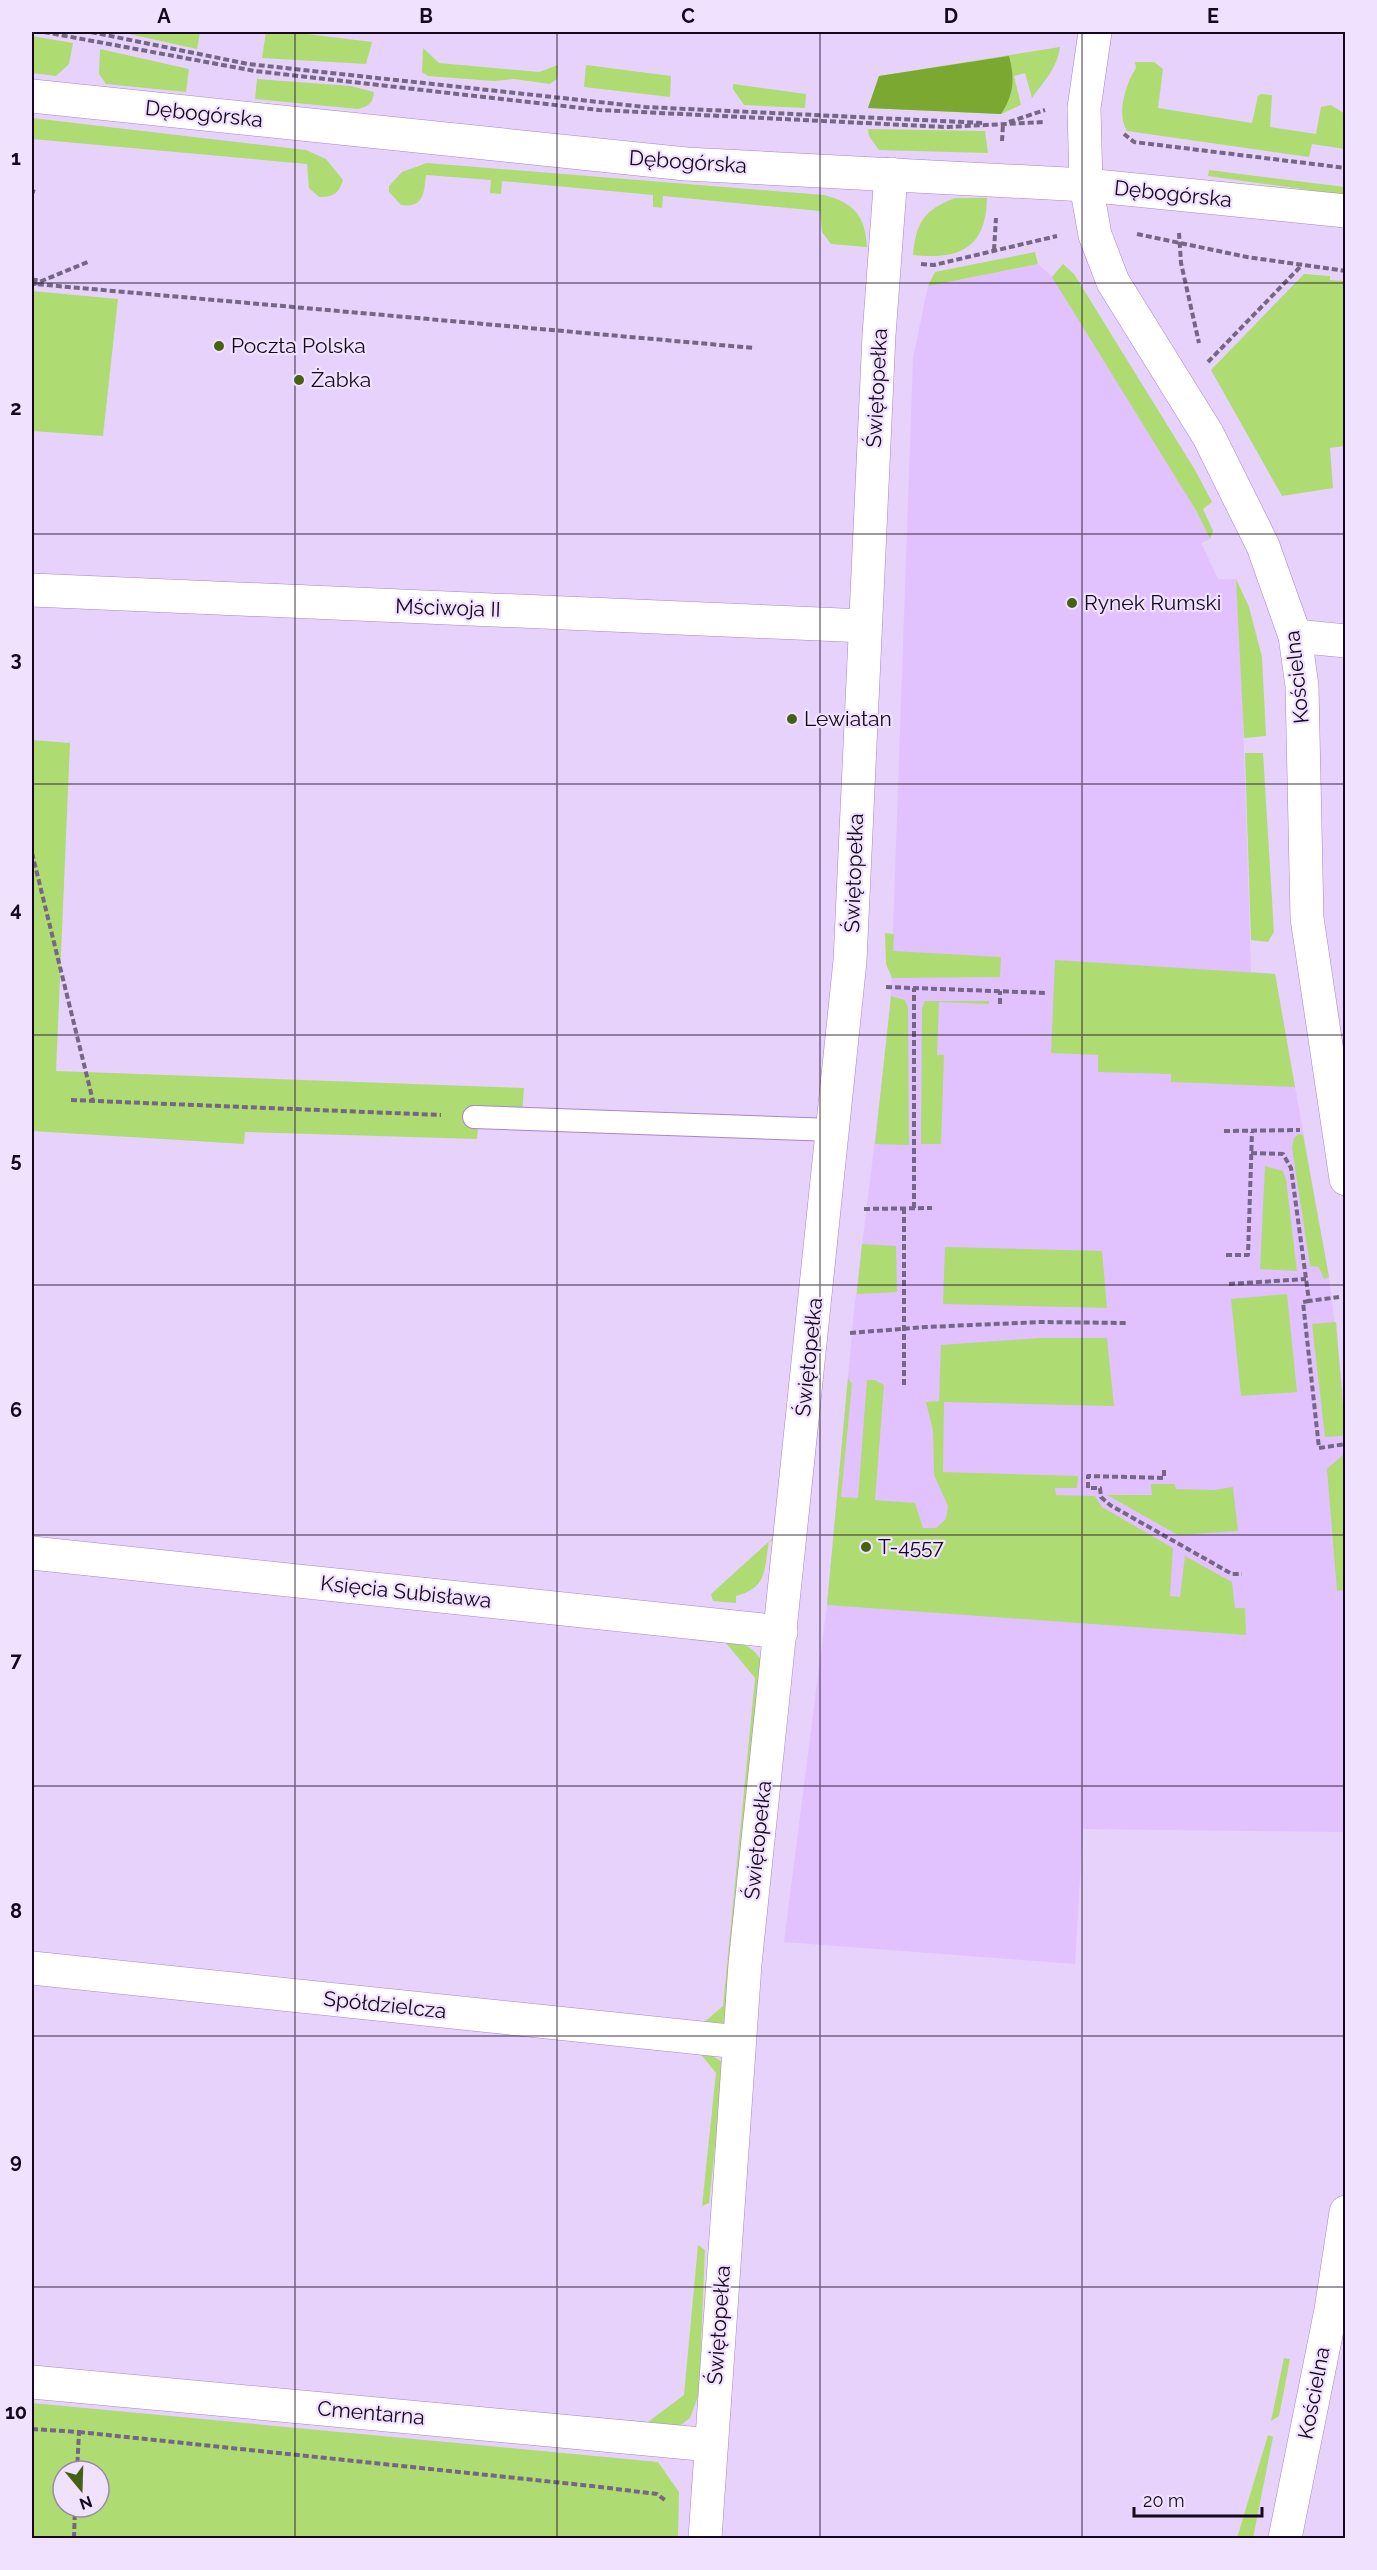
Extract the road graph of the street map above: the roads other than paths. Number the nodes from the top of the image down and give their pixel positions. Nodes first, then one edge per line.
1 (1095, 32) edge
2 (32, 96) edge
3 (891, 174) junction
4 (1086, 185) junction
5 (1346, 211) edge
6 (32, 590) edge
7 (865, 626) junction
8 (1295, 636) junction
9 (1346, 640) edge
10 (474, 1117) road end
11 (833, 1130) junction
12 (1346, 1179) edge
13 (32, 1552) edge
14 (781, 1632) junction
15 (32, 1968) edge
16 (739, 2042) junction
17 (1346, 2212) edge
18 (32, 2382) edge
19 (711, 2445) junction
20 (705, 2538) edge
21 (1285, 2538) edge

1 - 4 street, Kościelna
2 - 3 street, Dębogórska
3 - 4 street, Dębogórska
3 - 7 street, Świętopełka
4 - 5 street, Dębogórska
4 - 8 street, Kościelna
6 - 7 street, Mściwoja II
7 - 11 street, Świętopełka
8 - 9 street
8 - 12 street, Kościelna
10 - 11 lane
11 - 14 street, Świętopełka
13 - 14 street, Księcia Subisława
14 - 16 street, Świętopełka
15 - 16 street, Spółdzielcza
16 - 19 street, Świętopełka
17 - 21 street, Kościelna
18 - 19 street, Cmentarna
19 - 20 street, Świętopełka

